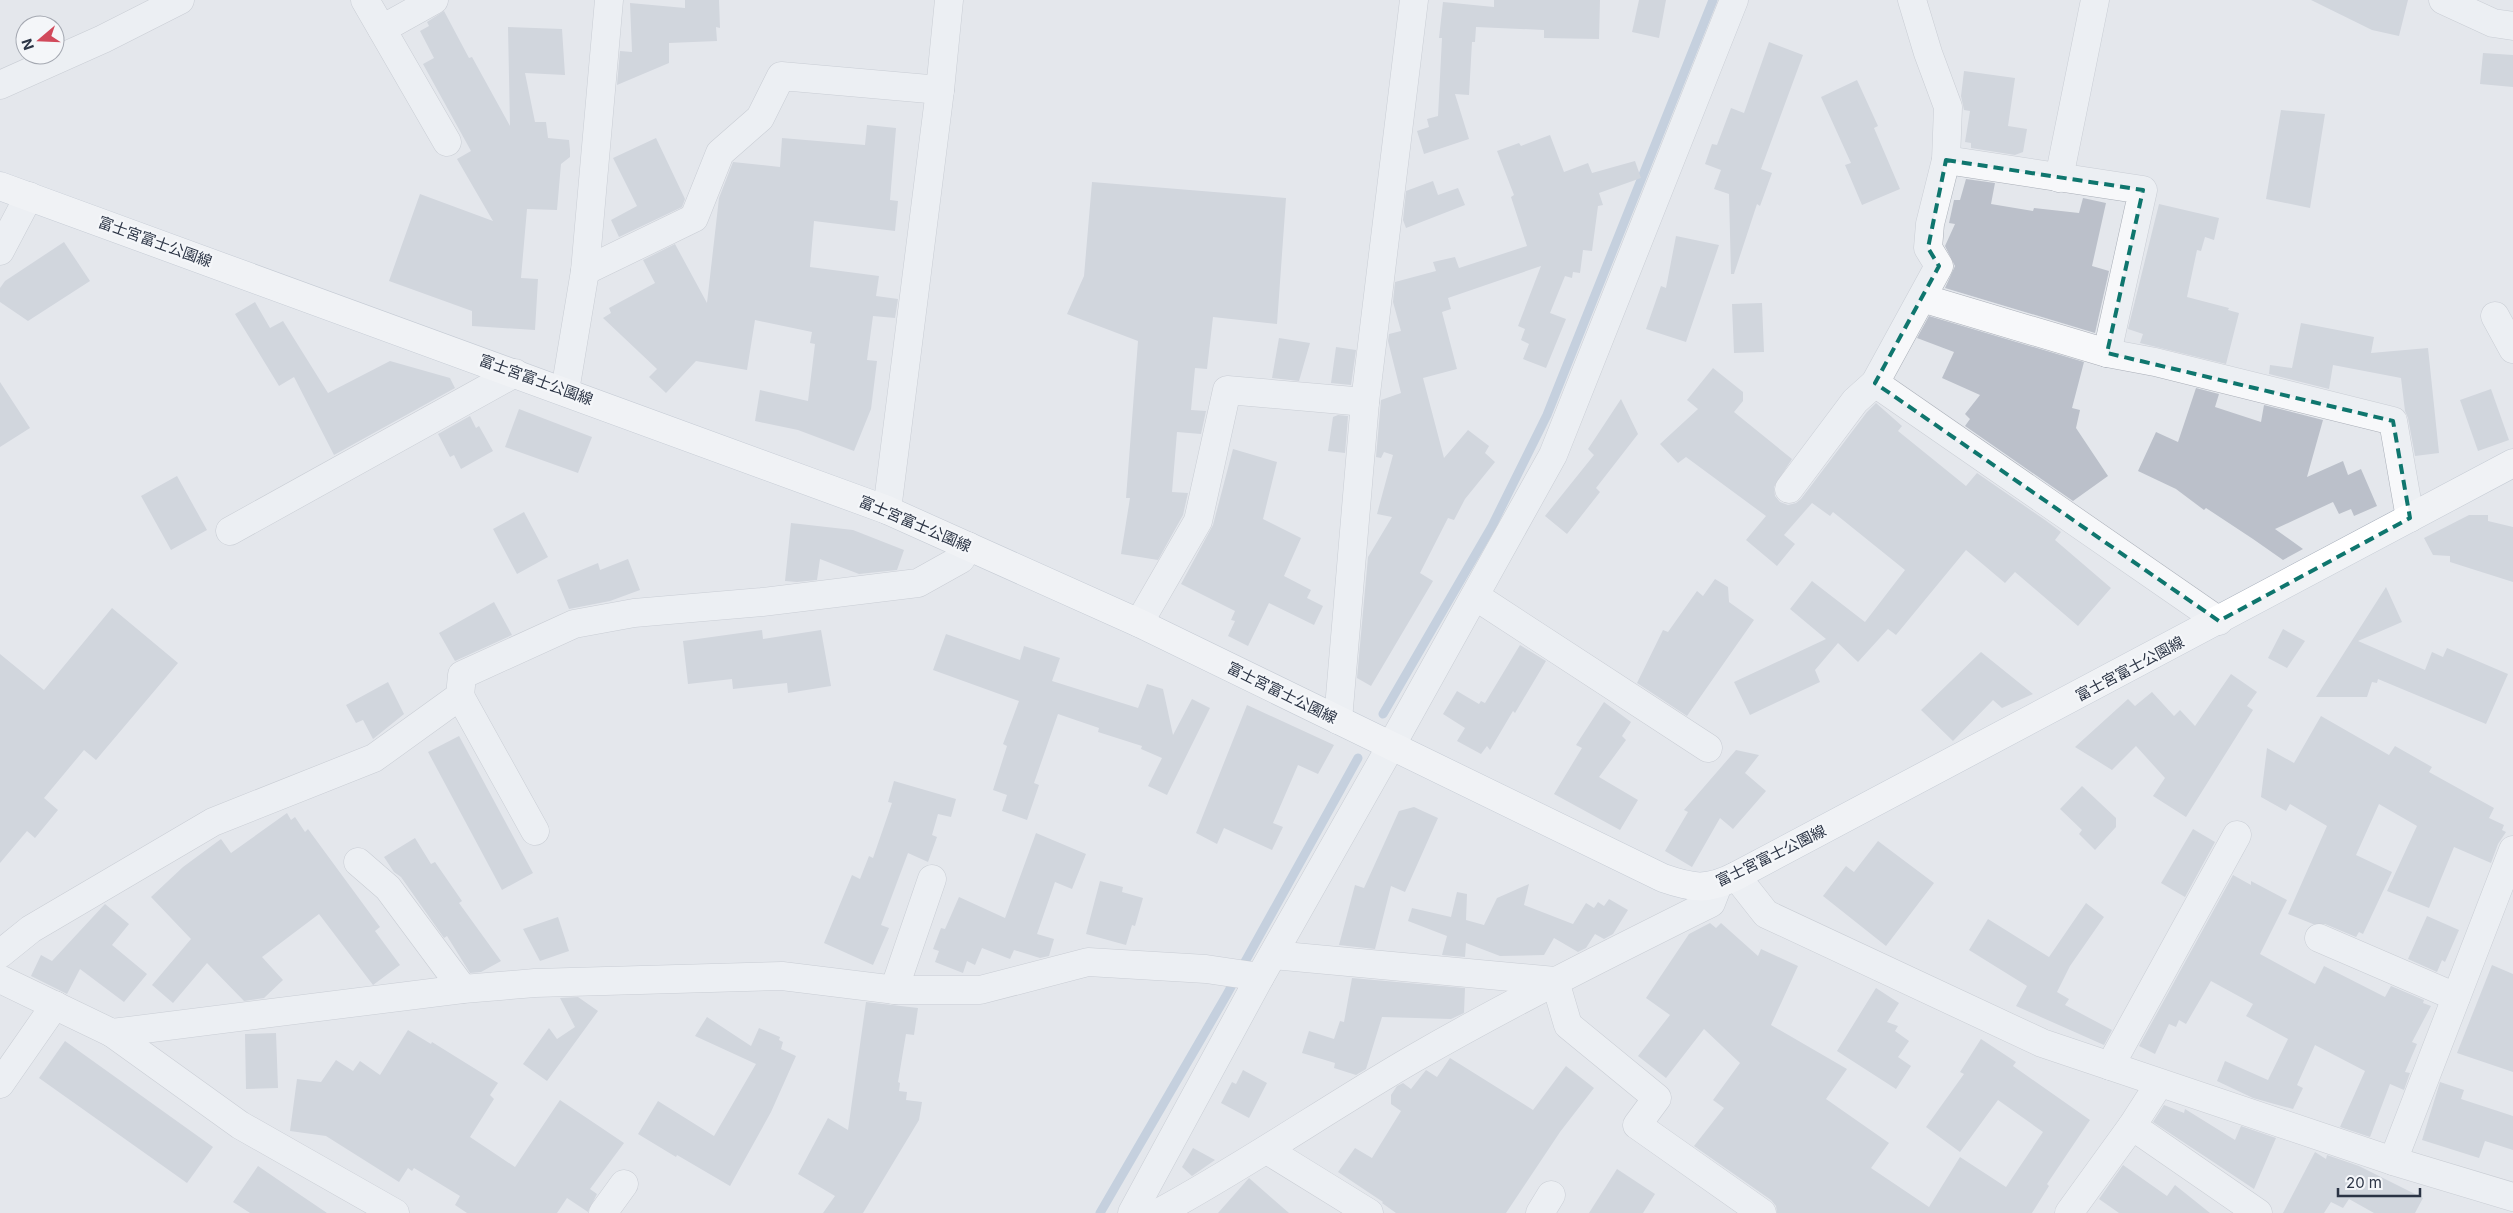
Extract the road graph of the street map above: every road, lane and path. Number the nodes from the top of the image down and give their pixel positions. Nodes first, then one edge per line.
1 (180, 0) edge
2 (365, 0) edge
3 (434, 0) edge
4 (609, 0) edge
5 (949, 0) edge
6 (1414, 0) edge
7 (1734, 0) edge
8 (1912, 0) edge
9 (2094, 0) edge
10 (2442, 0) edge
11 (2513, 26) edge
12 (382, 29) junction
13 (0, 85) edge
14 (940, 90) junction
15 (447, 142) dead end
16 (1946, 160) junction
17 (2059, 178) junction
18 (0, 186) edge
19 (29, 196) junction
20 (0, 251) edge
21 (585, 270) junction
22 (1922, 298) junction
23 (2495, 316) dead end
24 (2513, 349) edge
25 (2108, 353) junction
26 (516, 373) junction
27 (1875, 383) junction
28 (565, 391) junction
29 (1365, 402) junction
30 (2513, 463) edge
31 (1789, 489) dead end
32 (887, 510) junction
33 (2410, 518) junction
34 (230, 531) dead end
35 (968, 546) junction
36 (1475, 596) junction
37 (2219, 621) junction
38 (1139, 623) junction
39 (460, 696) junction
40 (1338, 720) junction
41 (1391, 746) junction
42 (1708, 748) dead end
43 (535, 832) dead end
44 (2237, 835) dead end
45 (2513, 850) edge
46 (358, 862) dead end
47 (932, 879) dead end
48 (1727, 881) junction
49 (2319, 938) dead end
50 (0, 954) edge
51 (1262, 969) junction
52 (0, 979) edge
53 (1555, 981) junction
54 (463, 989) junction
55 (894, 990) junction
56 (2456, 997) junction
57 (55, 1005) junction
58 (112, 1033) junction
59 (2110, 1066) junction
60 (0, 1084) edge
61 (2159, 1084) junction
62 (2132, 1126) junction
63 (1267, 1150) junction
64 (2393, 1161) junction
65 (624, 1184) dead end
66 (2513, 1197) edge
67 (395, 1213) edge
68 (604, 1213) edge
69 (1132, 1213) edge
70 (1158, 1213) edge
71 (1369, 1213) edge
72 (1762, 1213) edge
73 (2069, 1213) edge
74 (2258, 1213) edge

1 - 13 street
2 - 12 street
3 - 12 street
4 - 21 street
5 - 14 street
6 - 29 street
7 - 36 street
8 - 16 street
9 - 17 street
10 - 11 street
12 - 15 street
14 - 21 street
14 - 32 street
16 - 17 street
16 - 22 street
17 - 25 street
18 - 19 main road, 富士宮富士公園線
19 - 20 street
19 - 26 main road, 富士宮富士公園線
21 - 28 street
22 - 25 street
22 - 27 street
23 - 24 street
25 - 33 street
26 - 28 main road, 富士宮富士公園線
26 - 34 street
27 - 31 street
27 - 37 street
28 - 32 main road, 富士宮富士公園線
29 - 38 street
29 - 40 street
30 - 33 main road, 富士宮富士公園線
32 - 35 main road, 富士宮富士公園線
33 - 37 main road, 富士宮富士公園線
35 - 38 main road, 富士宮富士公園線
35 - 39 street
36 - 41 street
36 - 42 street
37 - 48 main road, 富士宮富士公園線
38 - 40 main road, 富士宮富士公園線
39 - 43 street
39 - 50 street
40 - 41 main road, 富士宮富士公園線
41 - 48 main road, 富士宮富士公園線
41 - 51 street
44 - 59 street
45 - 56 street
46 - 54 street
47 - 55 street
48 - 53 street
48 - 59 street
49 - 56 street
51 - 53 street
51 - 55 street
51 - 69 street
52 - 57 street
53 - 63 street
53 - 72 street
54 - 55 street
54 - 58 street
56 - 64 street
57 - 58 street
57 - 60 street
58 - 67 street
59 - 61 street
61 - 62 street
61 - 64 street
62 - 73 street
62 - 74 street
63 - 70 street
63 - 71 street
64 - 66 street
65 - 68 street

